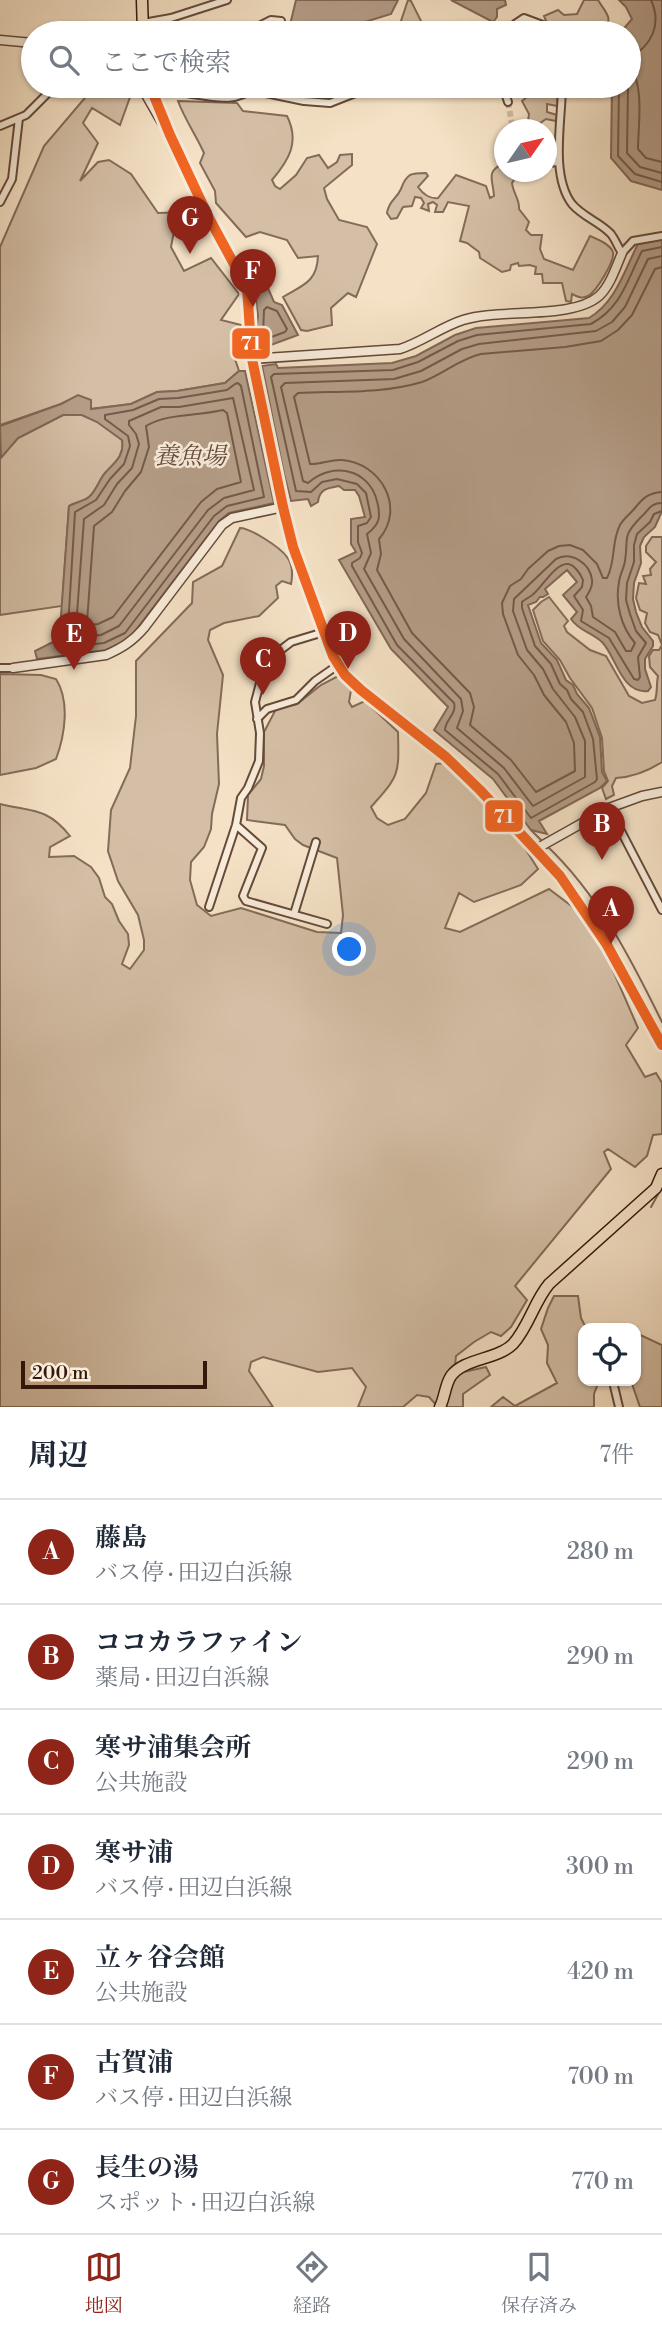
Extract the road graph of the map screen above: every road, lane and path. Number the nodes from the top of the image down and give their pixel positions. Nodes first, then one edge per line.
1 (142, 0) edge
2 (227, 0) edge
3 (143, 21) edge
4 (165, 21) edge
5 (269, 21) edge
6 (281, 21) dead end
7 (0, 40) edge
8 (21, 42) edge
9 (42, 98) edge
10 (148, 98) edge
11 (155, 98) edge
12 (292, 98) edge
13 (344, 98) edge
14 (507, 98) edge
15 (562, 98) edge
16 (508, 102) tunnel mouth
17 (19, 118) junction
18 (0, 126) edge
19 (170, 135) junction
20 (559, 162) joint
21 (0, 202) edge
22 (662, 236) edge
23 (622, 253) junction
24 (252, 359) junction
25 (283, 508) junction
26 (324, 632) junction
27 (338, 665) junction
28 (0, 668) edge
29 (13, 668) joint
30 (257, 719) junction
31 (662, 792) edge
32 (609, 808) junction
33 (236, 825) junction
34 (316, 842) dead end
35 (538, 847) junction
36 (209, 907) dead end
37 (662, 910) edge
38 (294, 915) junction
39 (327, 924) dead end
40 (662, 1045) edge
41 (662, 1174) edge
42 (614, 1386) dead end
43 (440, 1407) edge
44 (619, 1407) edge

1 - 3 main road
2 - 4 street
5 - 6 street
7 - 8 street
9 - 17 street
10 - 19 street
11 - 19 main road
12 - 13 street
14 - 16 street
15 - 20 street
17 - 18 street
17 - 21 street
19 - 24 main road
20 - 23 street
22 - 23 street
23 - 24 street
24 - 25 main road
25 - 26 main road
25 - 29 street
26 - 27 main road
26 - 30 street
27 - 30 street
27 - 35 main road
28 - 29 street
30 - 33 street
31 - 32 street
32 - 35 street
32 - 37 street
33 - 36 street
33 - 38 street
34 - 38 street
35 - 40 main road
38 - 39 street
41 - 43 main road
42 - 44 street

